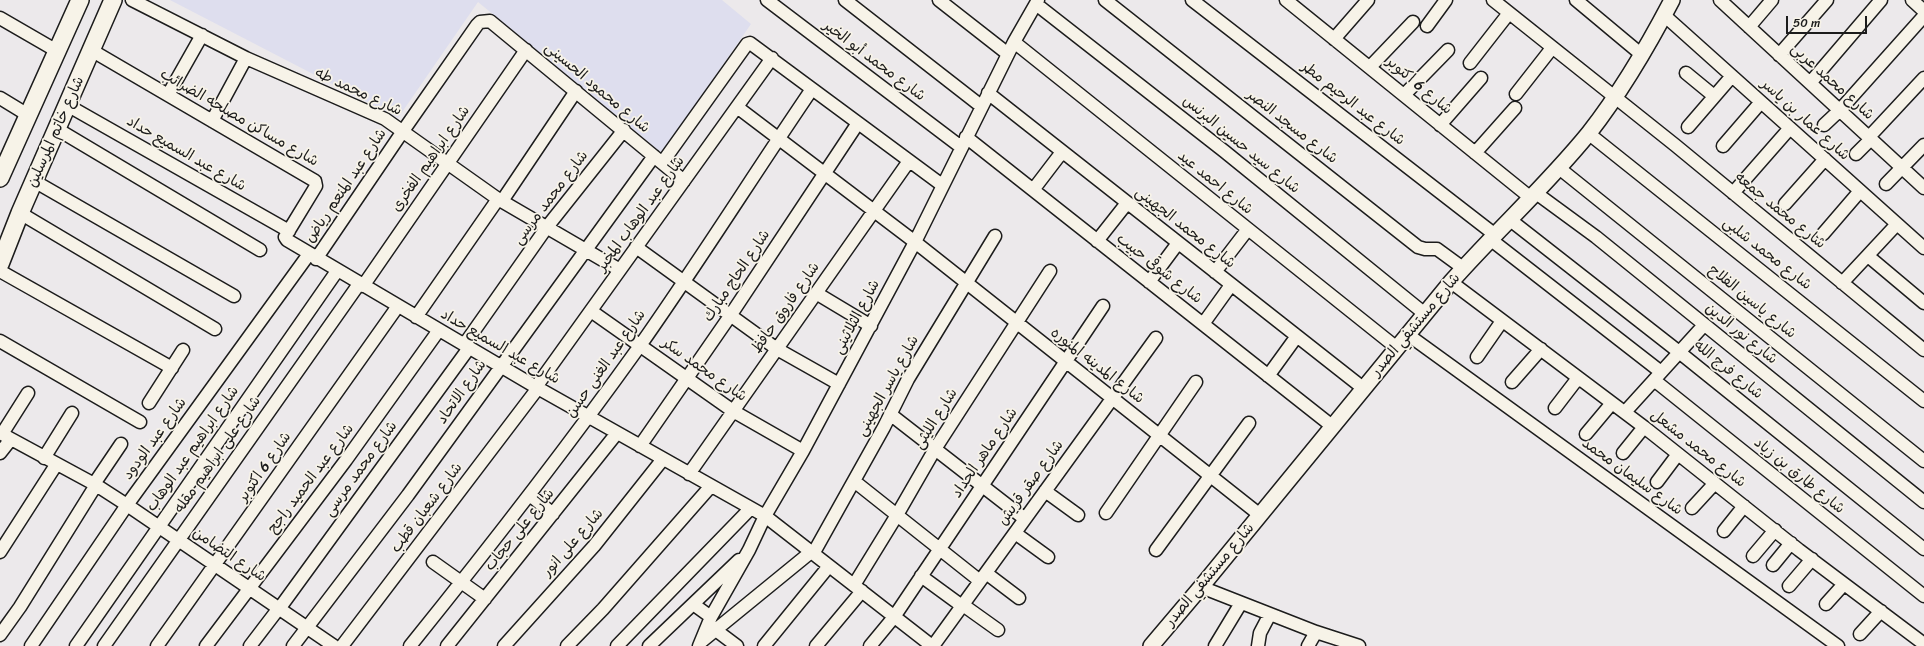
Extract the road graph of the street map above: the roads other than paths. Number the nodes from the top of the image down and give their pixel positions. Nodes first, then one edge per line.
1 (80, 0) edge
2 (113, 0) edge
3 (132, 0) edge
4 (767, 0) edge
5 (845, 0) edge
6 (940, 0) edge
7 (1105, 0) edge
8 (1192, 0) edge
9 (1286, 0) edge
10 (1368, 0) edge
11 (1446, 0) edge
12 (1494, 0) edge
13 (1576, 0) edge
14 (1672, 0) edge
15 (1720, 0) edge
16 (1772, 0) edge
17 (1827, 0) edge
18 (1881, 0) edge
19 (1912, 0) edge
20 (1036, 1) edge
21 (1302, 5) edge
22 (1924, 11) edge
23 (1509, 12) junction
24 (1664, 16) junction
25 (1924, 16) edge
26 (0, 18) edge
27 (490, 20) joint
28 (1413, 22) dead end
29 (1428, 26) dead end
30 (1749, 27) junction
31 (202, 35) junction
32 (1334, 39) junction
33 (1014, 42) junction
34 (1552, 48) junction
35 (91, 50) junction
36 (526, 50) junction
37 (1448, 50) dead end
38 (57, 51) junction
39 (1008, 54) junction
40 (1642, 55) junction
41 (1779, 55) junction
42 (246, 58) junction
43 (772, 58) junction
44 (1470, 63) dead end
45 (1370, 67) junction
46 (1686, 73) dead end
47 (1732, 76) junction
48 (1482, 78) dead end
49 (1924, 78) edge
50 (1810, 83) junction
51 (812, 89) junction
52 (576, 91) junction
53 (988, 93) junction
54 (1516, 94) dead end
55 (168, 95) junction
56 (1404, 96) junction
57 (1714, 96) junction
58 (0, 98) edge
59 (1615, 99) junction
60 (1761, 102) junction
61 (67, 105) junction
62 (982, 106) junction
63 (737, 107) junction
64 (1515, 108) dead end
65 (1840, 110) junction
66 (28, 115) junction
67 (212, 121) junction
68 (858, 123) junction
69 (1440, 125) junction
70 (1824, 125) dead end
71 (1688, 127) dead end
72 (1790, 128) junction
73 (57, 129) junction
74 (624, 130) junction
75 (402, 131) junction
76 (1588, 133) junction
77 (1870, 138) junction
78 (778, 139) junction
79 (964, 142) junction
80 (1924, 144) edge
81 (1723, 146) dead end
82 (1062, 152) junction
83 (1475, 153) junction
84 (1856, 154) dead end
85 (4, 157) edge
86 (658, 159) junction
87 (1825, 159) junction
88 (909, 161) junction
89 (447, 165) junction
90 (1559, 168) junction
91 (1902, 168) junction
92 (826, 174) junction
93 (0, 178) edge
94 (34, 181) junction
95 (684, 181) junction
96 (1886, 184) dead end
97 (942, 185) junction
98 (1924, 188) edge
99 (1033, 190) junction
100 (1860, 191) junction
101 (1733, 194) junction
102 (1533, 195) junction
103 (500, 200) junction
104 (1127, 203) junction
105 (1785, 204) dead end
106 (874, 210) junction
107 (20, 213) junction
108 (1509, 219) junction
109 (1897, 224) junction
110 (547, 227) junction
111 (1248, 229) junction
112 (287, 234) junction
113 (1823, 234) dead end
114 (995, 236) dead end
115 (1492, 236) junction
116 (6, 241) edge
117 (1097, 241) junction
118 (915, 242) junction
119 (1178, 243) junction
120 (636, 247) junction
121 (1924, 248) edge
122 (260, 250) dead end
123 (587, 250) junction
124 (1868, 256) junction
125 (312, 257) junction
126 (0, 264) edge
127 (1463, 268) junction
128 (0, 270) edge
129 (620, 270) junction
130 (337, 271) junction
131 (1050, 271) dead end
132 (1215, 272) junction
133 (683, 282) junction
134 (966, 282) junction
135 (1149, 282) junction
136 (1451, 282) junction
137 (1842, 283) junction
138 (361, 285) junction
139 (1231, 285) junction
140 (816, 293) junction
141 (234, 296) dead end
142 (1924, 303) edge
143 (398, 306) junction
144 (1103, 306) dead end
145 (591, 311) junction
146 (1425, 314) junction
147 (730, 316) junction
148 (416, 317) junction
149 (1502, 321) junction
150 (1016, 322) junction
151 (1203, 324) junction
152 (1704, 325) junction
153 (871, 326) junction
154 (215, 329) dead end
155 (439, 330) junction
156 (1407, 334) junction
157 (1297, 336) junction
158 (1156, 338) dead end
159 (0, 341) edge
160 (640, 345) junction
161 (467, 347) junction
162 (1397, 348) junction
163 (776, 349) junction
164 (1541, 349) junction
165 (183, 350) dead end
166 (1924, 350) edge
167 (1679, 352) junction
168 (1477, 357) dead end
169 (1066, 361) junction
170 (500, 366) junction
171 (172, 368) junction
172 (1268, 376) junction
173 (1657, 376) junction
174 (687, 378) junction
175 (1578, 378) junction
176 (1196, 382) dead end
177 (1512, 382) dead end
178 (839, 384) junction
179 (537, 388) junction
180 (1363, 388) junction
181 (28, 394) dead end
182 (1112, 398) junction
183 (1924, 401) edge
184 (149, 403) dead end
185 (1612, 403) junction
186 (1555, 408) dead end
187 (733, 411) junction
188 (1624, 412) junction
189 (72, 414) dead end
190 (890, 414) junction
191 (588, 417) junction
192 (140, 422) dead end
193 (1249, 423) dead end
194 (1332, 426) junction
195 (1644, 427) junction
196 (618, 433) junction
197 (1586, 434) dead end
198 (5, 435) edge
199 (1160, 436) junction
200 (121, 444) dead end
201 (640, 446) junction
202 (935, 449) junction
203 (803, 451) junction
204 (0, 453) edge
205 (1623, 453) dead end
206 (1678, 454) junction
207 (44, 458) junction
208 (664, 459) junction
209 (1924, 462) edge
210 (56, 465) junction
211 (689, 474) junction
212 (1211, 476) junction
213 (854, 481) junction
214 (1657, 482) dead end
215 (1715, 483) junction
216 (95, 485) junction
217 (711, 486) junction
218 (982, 486) junction
219 (1045, 491) junction
220 (530, 495) junction
221 (1924, 502) edge
222 (127, 505) junction
223 (1744, 506) junction
224 (1692, 508) dead end
225 (750, 509) junction
226 (1106, 513) dead end
227 (553, 514) junction
228 (897, 515) junction
229 (1078, 515) dead end
230 (1260, 515) junction
231 (764, 516) junction
232 (1025, 519) junction
233 (158, 526) junction
234 (1775, 530) junction
235 (1724, 531) dead end
236 (1015, 533) junction
237 (178, 540) junction
238 (1791, 543) junction
239 (940, 549) junction
240 (749, 550) junction
241 (1156, 550) dead end
242 (1924, 550) edge
243 (0, 552) edge
244 (812, 553) junction
245 (1753, 556) dead end
246 (1048, 557) dead end
247 (1812, 559) junction
248 (433, 562) dead end
249 (215, 565) junction
250 (1773, 565) dead end
251 (829, 566) junction
252 (921, 576) junction
253 (983, 577) junction
254 (461, 583) junction
255 (1844, 584) junction
256 (1789, 586) dead end
257 (1201, 587) junction
258 (248, 588) junction
259 (858, 588) junction
260 (1924, 596) edge
261 (1019, 598) dead end
262 (485, 599) junction
263 (1241, 603) junction
264 (693, 604) junction
265 (1826, 604) dead end
266 (962, 606) junction
267 (279, 608) junction
268 (1881, 611) junction
269 (1270, 614) junction
270 (711, 617) junction
271 (894, 617) junction
272 (307, 627) junction
273 (998, 630) dead end
274 (717, 631) junction
275 (1316, 632) junction
276 (1860, 634) dead end
277 (0, 635) edge
278 (700, 644) edge
279 (927, 644) edge
280 (1924, 644) edge
281 (31, 646) edge
282 (76, 646) edge
283 (104, 646) edge
284 (157, 646) edge
285 (206, 646) edge
286 (250, 646) edge
287 (293, 646) edge
288 (334, 646) edge
289 (342, 646) edge
290 (410, 646) edge
291 (447, 646) edge
292 (504, 646) edge
293 (567, 646) edge
294 (617, 646) edge
295 (649, 646) edge
296 (736, 646) edge
297 (764, 646) edge
298 (816, 646) edge
299 (870, 646) edge
300 (1150, 646) edge
301 (1215, 646) edge
302 (1258, 646) edge
303 (1308, 646) edge
304 (1359, 646) edge
305 (1838, 646) edge

1 - 38 main road
2 - 35 main road, شارع خاتم المرسلين
3 - 31 street, شارع محمد طه
4 - 79 street, شارع محمد أبو الخير
5 - 62 street
6 - 39 street
7 - 127 street, شارع مسجد النصر
8 - 115 street, شارع عبد الرحيم مطر
9 - 21 street, شارع 6 اكتوبر
10 - 32 street
11 - 29 street
12 - 23 street, شارع محمد جمعه
13 - 40 street
14 - 24 street, شارع مستشفي الصدر
15 - 30 street, شارع محمد عربى
16 - 30 street
17 - 41 street
18 - 50 street
19 - 22 street
20 - 33 street, شارع الثلاثينى
20 - 146 street, شارع سيد حسين البرنس
21 - 32 street, شارع 6 اكتوبر
23 - 34 street, شارع محمد جمعه
23 - 44 street
24 - 40 street, شارع مستشفي الصدر
24 - 47 street, شارع عمار بن ياسر
25 - 65 street
26 - 38 street
27 - 36 street, شارع محمود الحسينى
27 - 75 street, شارع عبد المنعم رياض
28 - 45 street
30 - 41 street, شارع محمد عربى
31 - 42 street, شارع محمد طه
31 - 55 street
32 - 45 street, شارع 6 اكتوبر
33 - 39 street, شارع الثلاثينى
33 - 111 street, شارع احمد عيد
34 - 54 street
34 - 59 street, شارع محمد جمعه
35 - 55 street, شارع مساكن مصلحه الضرائب
35 - 61 main road, شارع خاتم المرسلين
36 - 52 street, شارع محمود الحسينى
36 - 89 street, شارع ابراهيم الفخرى
37 - 56 street
38 - 66 main road
39 - 53 street, شارع الثلاثينى
40 - 59 street, شارع مستشفي الصدر
41 - 50 street, شارع محمد عربى
42 - 67 street
42 - 75 street, شارع محمد طه
43 - 51 street
43 - 63 street, شارع عبد الوهاب المخبر
43 - 86 street, شارع الاتحاد
45 - 56 street, شارع 6 اكتوبر
46 - 57 street
47 - 57 street
47 - 60 street, شارع عمار بن ياسر
48 - 69 street
49 - 77 street
50 - 65 street, شارع محمد عربى
51 - 68 street
51 - 78 street, شارع عبد الغنى حسن
52 - 74 street, شارع محمود الحسينى
52 - 103 street
53 - 62 street, شارع الثلاثينى
53 - 82 street, شارع محمد الجهينى
55 - 67 street, شارع مساكن مصلحه الضرائب
56 - 69 street, شارع 6 اكتوبر
57 - 71 street
58 - 66 street
59 - 76 street, شارع مستشفي الصدر
59 - 101 street, شارع محمد جمعه
60 - 72 street, شارع عمار بن ياسر
60 - 81 street
61 - 73 main road, شارع خاتم المرسلين
61 - 112 street, شارع عبد السميع حداد
62 - 79 street, شارع الثلاثينى
63 - 78 street, شارع المدينه المنوره
63 - 95 street, شارع عبد الوهاب المخبر
64 - 83 street
65 - 70 street
65 - 77 street, شارع محمد عربى
66 - 85 main road
67 - 112 street, شارع مساكن مصلحه الضرائب
68 - 88 street
68 - 92 street, شارع الحاج مبارك
69 - 83 street, شارع 6 اكتوبر
72 - 87 street, شارع عمار بن ياسر
72 - 101 street
73 - 94 main road, شارع خاتم المرسلين
73 - 122 street
74 - 86 street, شارع محمود الحسينى
74 - 110 street, شارع محمد مرسى
75 - 89 street, شارع محمد طه
75 - 125 street, شارع عبد المنعم رياض
76 - 90 street, شارع مستشفي الصدر
76 - 183 street, شارع محمد شلبى
77 - 84 street
77 - 91 street, شارع محمد عربى
78 - 92 street, شارع المدينه المنوره
78 - 133 street, شارع عبد الغنى حسن
79 - 97 street, شارع الثلاثينى
79 - 99 street, شارع شوقى حبيب
80 - 91 street
82 - 99 street
82 - 104 street, شارع محمد الجهينى
83 - 102 street, شارع 6 اكتوبر
85 - 93 main road
86 - 95 street, شارع محمود الحسينى
86 - 123 street, شارع الاتحاد
87 - 100 street, شارع عمار بن ياسر
87 - 105 street
88 - 97 street
88 - 106 street, شارع فاروق حافظ
89 - 103 street, شارع محمد طه
89 - 138 street, شارع ابراهيم الفخرى
90 - 102 street, شارع مستشفي الصدر
90 - 209 street, شارع ياسين الفلاح
91 - 96 street
91 - 98 street, شارع محمد عربى
92 - 106 street, شارع المدينه المنوره
92 - 147 street, شارع الحاج مبارك
94 - 107 main road, شارع خاتم المرسلين
94 - 141 street
95 - 120 street, شارع عبد الوهاب المخبر
97 - 118 street, شارع الثلاثينى
99 - 117 street, شارع شوقى حبيب
100 - 109 street, شارع عمار بن ياسر
100 - 113 street
101 - 137 street, شارع محمد جمعه
102 - 108 street, شارع مستشفي الصدر
102 - 152 street, شارع نور الدين
103 - 110 street, شارع محمد طه
103 - 148 street
104 - 117 street
104 - 119 street, شارع محمد الجهينى
106 - 118 street, شارع المدينه المنوره
106 - 140 street, شارع فاروق حافظ
107 - 116 main road, شارع خاتم المرسلين
107 - 154 street
108 - 115 street, شارع مستشفي الصدر
108 - 167 street, شارع فرج الله
109 - 121 street, شارع عمار بن ياسر
109 - 124 street
110 - 123 street, شارع محمد طه
110 - 161 street, شارع محمد مرسى
111 - 132 street
111 - 162 street, شارع احمد عيد
112 - 125 street, شارع عبد السميع حداد
114 - 134 street, شارع ياسر الجهينى
115 - 127 street, شارع مستشفي الصدر
115 - 173 street, شارع طارق بن زياد
116 - 126 main road, شارع خاتم المرسلين
117 - 135 street, شارع شوقى حبيب
118 - 134 street, شارع المدينه المنوره
118 - 153 street, شارع الثلاثينى
119 - 132 street, شارع محمد الجهينى
119 - 135 street
120 - 129 street, شارع عبد الوهاب المخبر
120 - 133 street
123 - 129 street, شارع محمد طه
123 - 170 street, شارع الاتحاد
124 - 137 street
124 - 142 street
125 - 130 street, شارع عبد السميع حداد
125 - 222 street, شارع عبد الودود
127 - 136 street, شارع مستشفي الصدر
128 - 171 street
129 - 145 street, شارع عبد الوهاب المخبر
130 - 138 street, شارع عبد السميع حداد
130 - 233 street, شارع ابراهيم عبد الوهاب
131 - 150 street, شارع الليثى
132 - 139 street, شارع محمد الجهينى
133 - 147 street
133 - 160 street, شارع عبد الغنى حسن
134 - 150 street, شارع المدينه المنوره
134 - 190 street, شارع ياسر الجهينى
135 - 151 street, شارع شوقى حبيب
136 - 146 street, شارع مستشفي الصدر
136 - 149 street, شارع محمد مشعل
137 - 166 street, شارع محمد جمعه
138 - 143 street, شارع عبد السميع حداد
138 - 237 street, شارع على ابراهيم مقله
139 - 151 street
139 - 157 street, شارع محمد الجهينى
140 - 153 street
140 - 163 street, شارع فاروق حافظ
143 - 148 street, شارع عبد السميع حداد
143 - 249 street, شارع 6 اكتوبر
144 - 169 street, شارع ماهر الحداد
145 - 160 street, شارع محمد سكر
145 - 179 street, شارع عبد الوهاب المخبر
146 - 156 street, شارع مستشفي الصدر
147 - 163 street
147 - 174 street, شارع الحاج مبارك
148 - 155 street, شارع عبد السميع حداد
149 - 164 street, شارع محمد مشعل
149 - 168 street
150 - 169 street, شارع المدينه المنوره
150 - 202 street, شارع الليثى
151 - 172 street, شارع شوقى حبيب
152 - 167 street
152 - 221 street, شارع نور الدين
153 - 178 street, شارع الثلاثينى
155 - 161 street, شارع عبد السميع حداد
155 - 258 street, شارع عبد الحميد راجح
156 - 162 street, شارع مستشفي الصدر
156 - 305 street, شارع سليمان محمد
157 - 172 street
157 - 180 street, شارع محمد الجهينى
158 - 182 street, شارع صقر قريش
159 - 192 street
160 - 174 street, شارع محمد سكر
160 - 191 street, شارع عبد الغنى حسن
161 - 170 street, شارع عبد السميع حداد
161 - 267 street, شارع محمد مرسى
162 - 180 street, شارع مستشفي الصدر
163 - 178 street
163 - 187 street, شارع فاروق حافظ
164 - 175 street, شارع محمد مشعل
164 - 177 street
165 - 171 street
167 - 173 street
167 - 242 street, شارع فرج الله
169 - 182 street, شارع المدينه المنوره
169 - 218 street, شارع ماهر الحداد
170 - 179 street, شارع عبد السميع حداد
170 - 272 street, شارع الاتحاد
171 - 184 street
172 - 194 street, شارع شوقى حبيب
173 - 188 street
173 - 260 street, شارع طارق بن زياد
174 - 187 street, شارع محمد سكر
174 - 201 street, شارع الحاج مبارك
175 - 185 street, شارع محمد مشعل
175 - 186 street
176 - 199 street
178 - 203 street, شارع الثلاثينى
179 - 191 street, شارع عبد السميع حداد
179 - 289 street, شارع شعبان قطب
180 - 194 street, شارع مستشفي الصدر
181 - 198 street
182 - 199 street, شارع المدينه المنوره
182 - 219 street, شارع صقر قريش
185 - 188 street, شارع محمد مشعل
185 - 197 street
187 - 203 street, شارع محمد سكر
187 - 211 street, شارع فاروق حافظ
188 - 195 street, شارع محمد مشعل
189 - 207 street
190 - 202 street
190 - 213 street, شارع ياسر الجهينى
191 - 196 street, شارع عبد السميع حداد
191 - 220 street, شارع عبد الغنى حسن
193 - 212 street
194 - 230 street, شارع مستشفي الصدر
195 - 205 street
195 - 206 street, شارع محمد مشعل
196 - 201 street, شارع عبد السميع حداد
196 - 227 street, شارع على حجاب
198 - 204 street
198 - 207 street, شارع التضامن
199 - 212 street, شارع المدينه المنوره
199 - 226 street
200 - 216 street
201 - 208 street, شارع عبد السميع حداد
202 - 218 street
202 - 228 street, شارع الليثى
203 - 231 street, شارع الثلاثينى
206 - 214 street
206 - 215 street, شارع محمد مشعل
207 - 210 street, شارع التضامن
208 - 211 street, شارع عبد السميع حداد
208 - 292 street, شارع على انور
210 - 216 street, شارع التضامن
210 - 243 street
211 - 217 street, شارع عبد السميع حداد
212 - 230 street, شارع المدينه المنوره
212 - 241 street
213 - 228 street
213 - 244 street, شارع ياسر الجهينى
215 - 223 street, شارع محمد مشعل
215 - 224 street
216 - 222 street, شارع التضامن
216 - 277 street
217 - 225 street, شارع عبد السميع حداد
217 - 293 street
218 - 232 street
218 - 239 street, شارع ماهر الحداد
219 - 229 street
219 - 232 street, شارع صقر قريش
220 - 227 street
220 - 254 street, شارع عبد الغنى حسن
222 - 233 street, شارع التضامن
222 - 281 street, شارع عبد الودود
223 - 234 street, شارع محمد مشعل
223 - 235 street
225 - 231 street, شارع عبد السميع حداد
225 - 294 street
227 - 262 street, شارع على حجاب
228 - 239 street
228 - 259 street, شارع الليثى
230 - 257 street, شارع مستشفي الصدر
231 - 240 street, شارع الثلاثينى
231 - 244 street, شارع عبد السميع حداد
232 - 236 street, شارع صقر قريش
233 - 237 street, شارع التضامن
233 - 282 street, شارع ابراهيم عبد الوهاب
234 - 238 street, شارع محمد مشعل
234 - 245 street
236 - 246 street
236 - 253 street, شارع صقر قريش
237 - 249 street, شارع التضامن
237 - 283 street, شارع على ابراهيم مقله
238 - 247 street, شارع محمد مشعل
238 - 250 street
239 - 252 street, شارع ماهر الحداد
239 - 253 street
240 - 264 street
240 - 270 street, شارع الثلاثينى
244 - 251 street, شارع عبد السميع حداد
244 - 274 street
247 - 255 street, شارع محمد مشعل
247 - 256 street
248 - 254 street
249 - 258 street, شارع التضامن
249 - 284 street, شارع 6 اكتوبر
251 - 259 street, شارع عبد السميع حداد
251 - 297 street
252 - 266 street
252 - 271 street, شارع ماهر الحداد
253 - 261 street
253 - 266 street, شارع صقر قريش
254 - 262 street
254 - 290 street, شارع عبد الغنى حسن
255 - 265 street
255 - 268 street, شارع محمد مشعل
257 - 263 street
257 - 300 street, شارع مستشفي الصدر
258 - 267 street, شارع التضامن
258 - 285 street, شارع عبد الحميد راجح
259 - 271 street, شارع عبد السميع حداد
259 - 298 street, شارع الليثى
262 - 291 street, شارع على حجاب
263 - 269 street
263 - 301 street
264 - 270 street
264 - 295 street
266 - 273 street
266 - 279 street, شارع صقر قريش
267 - 272 street, شارع التضامن
267 - 286 street, شارع محمد مرسى
268 - 276 street
268 - 280 street, شارع محمد مشعل
269 - 275 street
269 - 302 street
270 - 278 street, شارع الثلاثينى
271 - 279 street, شارع عبد السميع حداد
271 - 299 street, شارع ماهر الحداد
272 - 287 street, شارع الاتحاد
272 - 288 street, شارع التضامن
274 - 278 street
274 - 296 street
275 - 303 street
275 - 304 street

